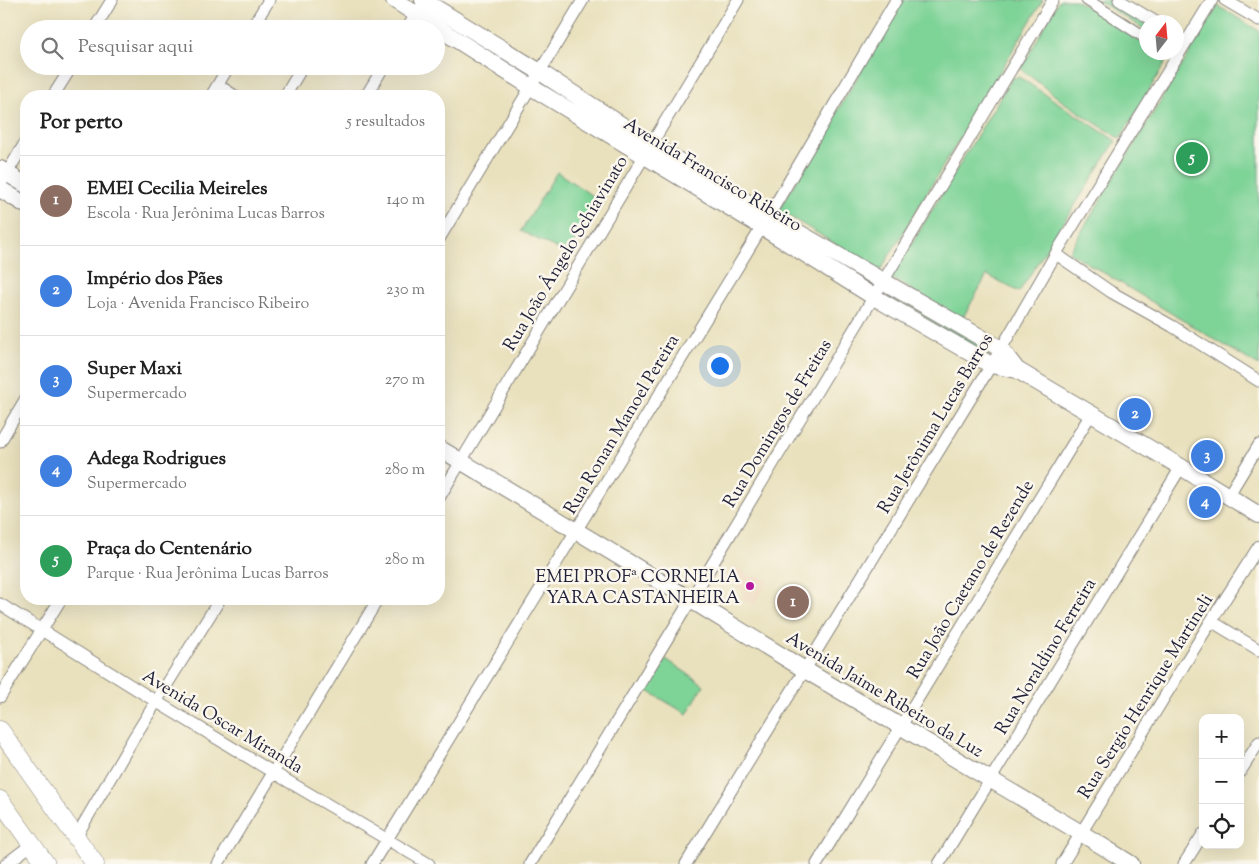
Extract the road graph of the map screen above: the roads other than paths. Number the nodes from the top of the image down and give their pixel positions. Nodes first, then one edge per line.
1 (112, 0) edge
2 (268, 0) edge
3 (394, 0) edge
4 (583, 0) edge
5 (738, 0) edge
6 (896, 0) edge
7 (1054, 0) edge
8 (1087, 0) edge
9 (1118, 0) edge
10 (1212, 0) edge
11 (1225, 0) edge
12 (422, 4) edge
13 (1144, 15) edge
14 (100, 20) edge
15 (256, 20) edge
16 (412, 20) edge
17 (443, 20) edge
18 (1259, 20) edge
19 (445, 21) edge
20 (1139, 33) edge
21 (1184, 35) edge
22 (1170, 60) edge
23 (540, 72) junction
24 (66, 75) edge
25 (224, 75) edge
26 (298, 75) edge
27 (379, 75) edge
28 (218, 85) junction
29 (531, 86) junction
30 (57, 90) edge
31 (215, 90) edge
32 (226, 90) edge
33 (289, 90) edge
34 (370, 90) edge
35 (20, 150) edge
36 (647, 150) junction
37 (2, 179) edge
38 (20, 183) edge
39 (20, 198) edge
40 (765, 221) junction
41 (445, 229) edge
42 (1056, 254) junction
43 (883, 282) junction
44 (874, 297) junction
45 (948, 319) junction
46 (939, 334) junction
47 (1001, 349) junction
48 (991, 365) junction
49 (1017, 370) junction
50 (1259, 381) edge
51 (20, 408) edge
52 (1091, 414) junction
53 (0, 442) edge
54 (1259, 445) edge
55 (445, 452) edge
56 (460, 462) junction
57 (1181, 467) junction
58 (445, 488) edge
59 (1228, 496) junction
60 (1259, 515) edge
61 (575, 531) junction
62 (1259, 546) edge
63 (691, 600) junction
64 (0, 604) edge
65 (58, 605) edge
66 (216, 605) edge
67 (374, 605) edge
68 (1211, 622) junction
69 (42, 630) junction
70 (1259, 650) edge
71 (805, 670) junction
72 (0, 697) edge
73 (157, 702) junction
74 (901, 726) junction
75 (0, 730) edge
76 (1259, 742) edge
77 (1244, 766) edge
78 (274, 773) junction
79 (990, 779) junction
80 (0, 800) edge
81 (1081, 832) junction
82 (76, 837) junction
83 (387, 839) junction
84 (1199, 840) edge
85 (31, 845) junction
86 (6, 864) edge
87 (46, 864) edge
88 (95, 864) edge
89 (218, 864) edge
90 (372, 864) edge
91 (429, 864) edge
92 (530, 864) edge
93 (686, 864) edge
94 (817, 864) edge
95 (938, 864) edge
96 (1062, 864) edge
97 (1131, 864) edge
98 (1184, 864) edge

1 - 14 street
2 - 15 street
3 - 12 street, Avenida Francisco Ribeiro
4 - 23 street
5 - 36 street, Rua João Ângelo Schiavinato
6 - 40 street, Rua Ronan Manoel Pereira
7 - 43 street, Rua Domingos de Freitas
8 - 20 street
9 - 13 street
10 - 21 street, Rua Jerônima Lucas Barros
11 - 18 street
12 - 16 street
12 - 17 street, Avenida Francisco Ribeiro
12 - 23 street, Avenida Francisco Ribeiro
19 - 29 street, Avenida Francisco Ribeiro
22 - 42 street, Rua Jerônima Lucas Barros
23 - 29 street
23 - 36 street, Avenida Francisco Ribeiro
24 - 30 street
25 - 28 street
26 - 33 street
27 - 34 street
28 - 31 street
28 - 32 street
29 - 36 street, Avenida Francisco Ribeiro
29 - 41 street
35 - 37 street
36 - 40 street, Avenida Francisco Ribeiro
36 - 56 street, Rua João Ângelo Schiavinato
37 - 38 street
37 - 39 street
40 - 43 street, Avenida Francisco Ribeiro
40 - 44 street, Avenida Francisco Ribeiro
40 - 61 street, Rua Ronan Manoel Pereira
42 - 47 street, Rua Jerônima Lucas Barros
42 - 50 street
43 - 44 street, Rua Domingos de Freitas
43 - 45 street, Avenida Francisco Ribeiro
44 - 46 street, Avenida Francisco Ribeiro
44 - 63 street, Rua Domingos de Freitas
45 - 46 street
45 - 47 street, Avenida Francisco Ribeiro
46 - 48 street, Avenida Francisco Ribeiro
47 - 48 street, Rua Jerônima Lucas Barros
47 - 49 street, Avenida Francisco Ribeiro
48 - 49 street, Avenida Francisco Ribeiro
48 - 71 street, Rua Jerônima Lucas Barros
49 - 52 street, Avenida Francisco Ribeiro
51 - 53 street
52 - 57 street, Avenida Francisco Ribeiro
52 - 74 street, Rua João Caetano de Rezende
54 - 59 street
55 - 56 street, Avenida Jaime Ribeiro da Luz
56 - 58 street, Rua João Ângelo Schiavinato
56 - 61 street, Avenida Jaime Ribeiro da Luz
57 - 59 street, Avenida Francisco Ribeiro
57 - 79 street, Rua Noraldino Ferreira
59 - 60 street, Avenida Francisco Ribeiro
61 - 63 street, Avenida Jaime Ribeiro da Luz
61 - 83 street, Rua Ronan Manoel Pereira
62 - 68 street, Rua Sergio Henrique Martineli
63 - 71 street, Avenida Jaime Ribeiro da Luz
63 - 92 street, Rua Domingos de Freitas
64 - 69 street, Avenida Oscar Miranda
65 - 69 street
66 - 73 street
67 - 78 street
68 - 70 street
68 - 81 street, Rua Sergio Henrique Martineli
69 - 72 street
69 - 73 street, Avenida Oscar Miranda
71 - 74 street, Avenida Jaime Ribeiro da Luz
71 - 93 street, Rua Jerônima Lucas Barros
73 - 78 street, Avenida Oscar Miranda
73 - 82 street
74 - 79 street, Avenida Jaime Ribeiro da Luz
74 - 94 street, Rua João Caetano de Rezende
75 - 82 main road
76 - 77 street
78 - 83 street, Avenida Oscar Miranda
78 - 89 street
79 - 81 street, Avenida Jaime Ribeiro da Luz
79 - 95 street, Rua Noraldino Ferreira
80 - 85 main road
81 - 96 street, Rua Sergio Henrique Martineli
81 - 97 street, Avenida Jaime Ribeiro da Luz
82 - 88 main road
83 - 90 street, Rua Ronan Manoel Pereira
83 - 91 street, Avenida Oscar Miranda
84 - 98 street
85 - 86 street
85 - 87 main road

